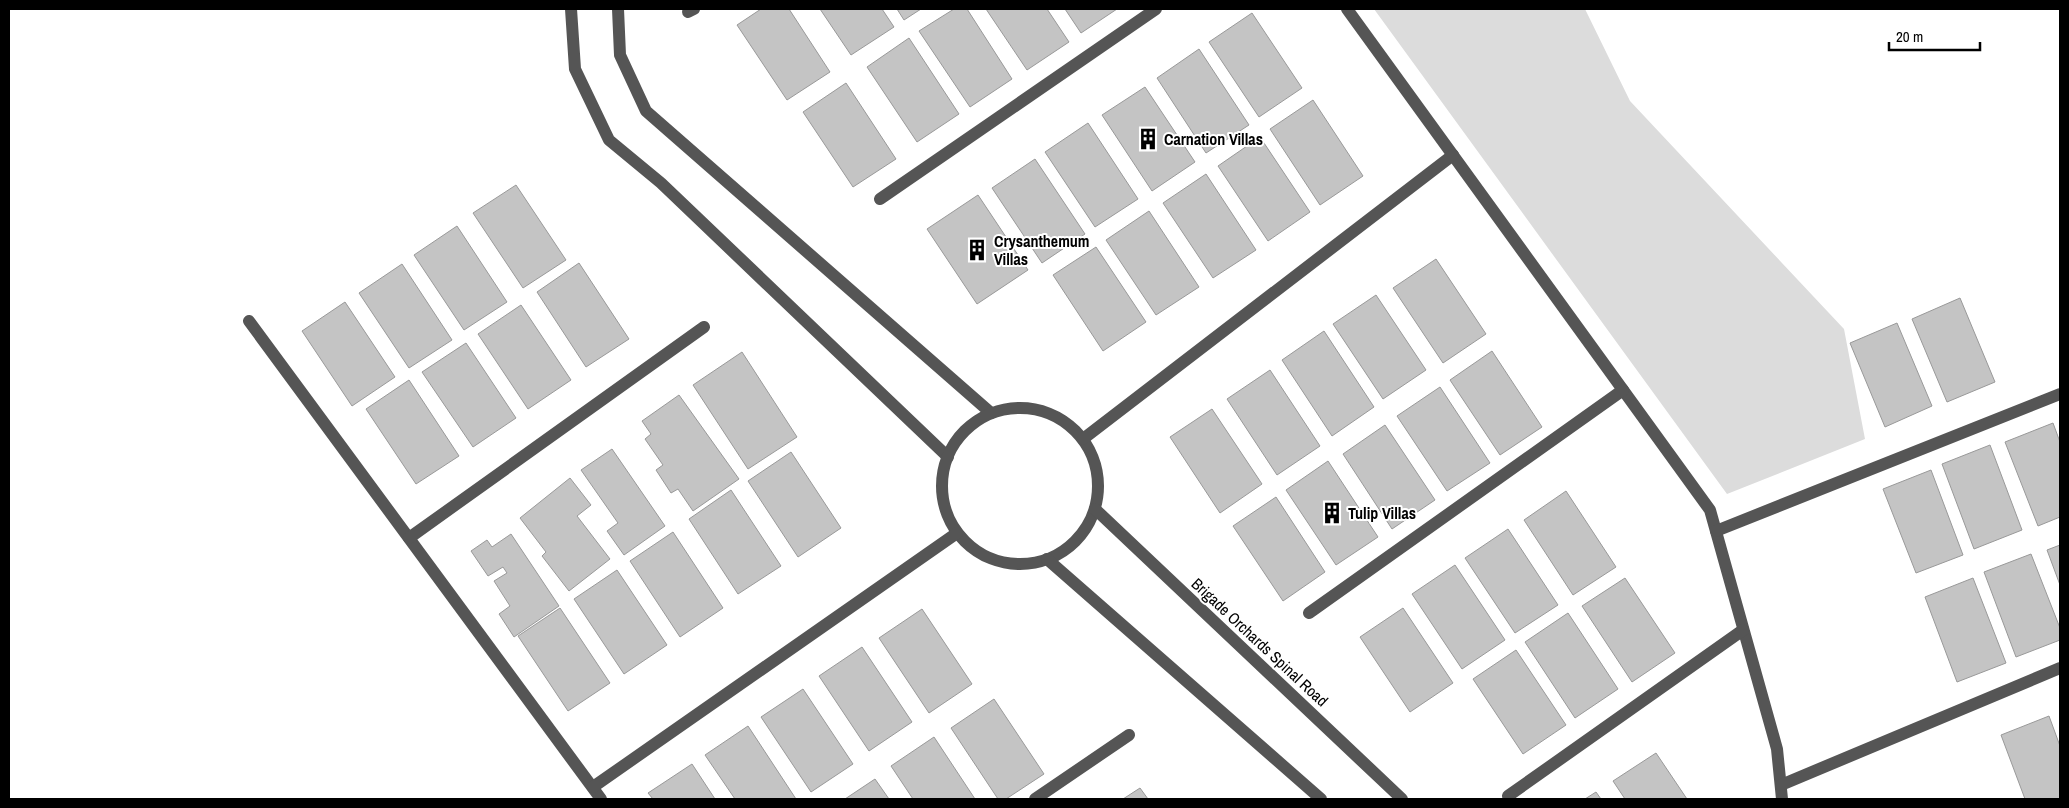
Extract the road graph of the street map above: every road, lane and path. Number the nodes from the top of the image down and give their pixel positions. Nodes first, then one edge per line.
1 (571, 9) edge
2 (618, 9) edge
3 (1156, 9) edge
4 (1347, 9) edge
5 (1453, 155) junction
6 (880, 199) dead end
7 (249, 321) dead end
8 (704, 328) dead end
9 (1623, 390) junction
10 (2060, 394) edge
11 (991, 413) junction
12 (1083, 439) junction
13 (948, 457) junction
14 (1095, 509) junction
15 (1716, 531) junction
16 (957, 533) junction
17 (409, 538) junction
18 (1047, 559) junction
19 (1308, 614) dead end
20 (1743, 630) junction
21 (2060, 668) edge
22 (1129, 735) dead end
23 (1781, 785) junction
24 (593, 788) junction
25 (1508, 796) dead end
26 (601, 799) edge
27 (1035, 799) edge
28 (1321, 799) edge
29 (1402, 799) edge
30 (1782, 799) edge

1 - 13 street
2 - 11 street
3 - 6 street
4 - 5 street
5 - 9 street
5 - 12 street
7 - 17 street
8 - 17 street
9 - 15 street
9 - 19 street
10 - 15 street
11 - 12 street
11 - 13 street
12 - 14 street
13 - 16 street
14 - 18 street
14 - 29 street, Brigade Orchards Spinal Road
15 - 20 street
16 - 18 street
16 - 24 street
17 - 24 street
18 - 28 street
20 - 23 street
20 - 25 street
21 - 23 street
22 - 27 street
23 - 30 street
24 - 26 street

